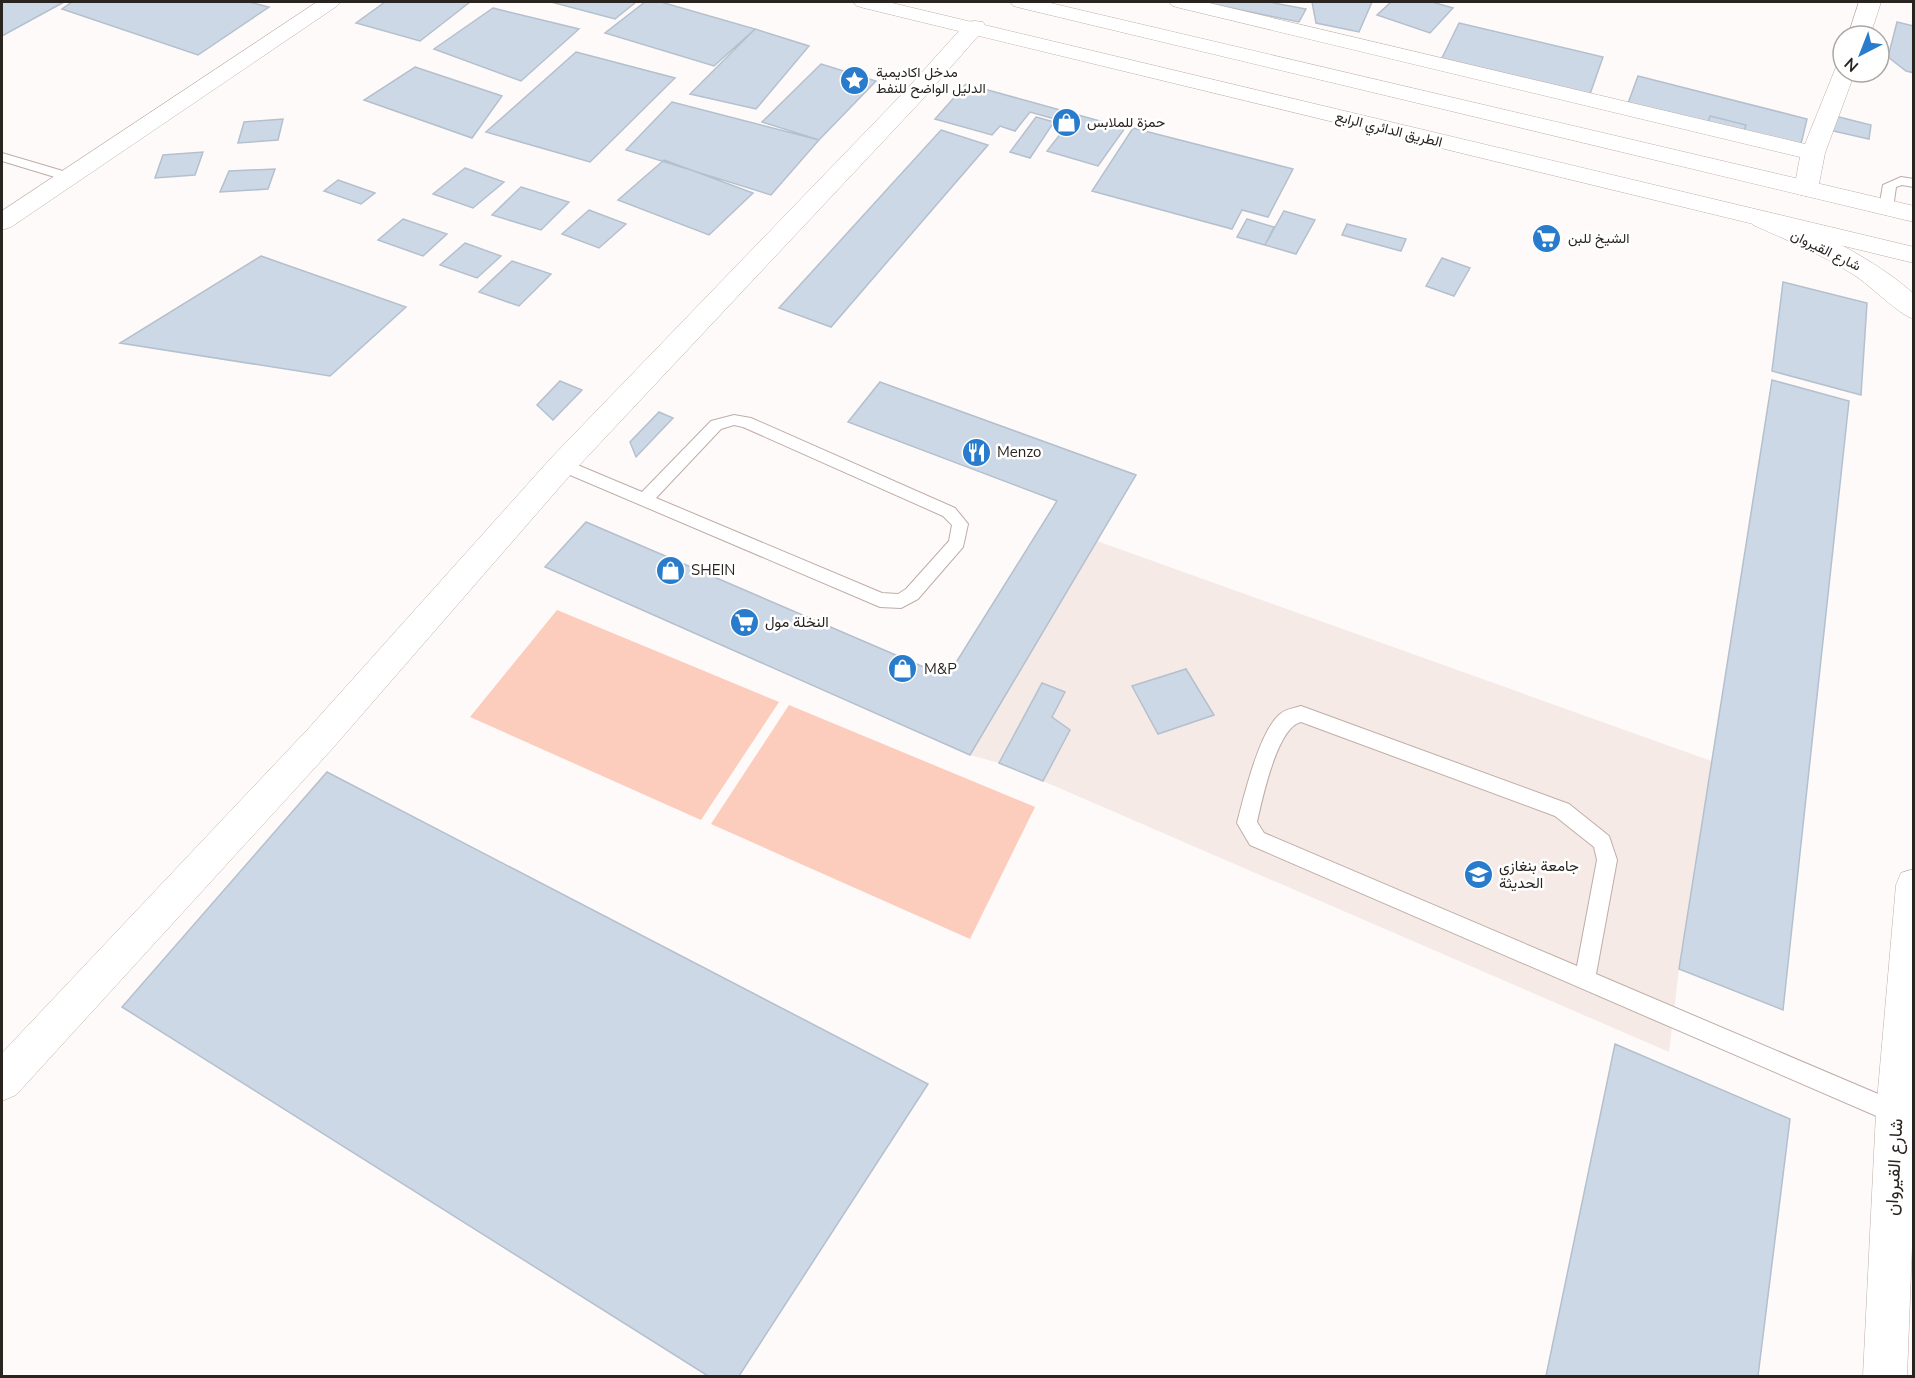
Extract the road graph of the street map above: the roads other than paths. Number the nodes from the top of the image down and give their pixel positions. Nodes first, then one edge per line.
1 (330, 2) edge
2 (864, 2) edge
3 (1021, 2) edge
4 (1180, 2) edge
5 (1870, 2) edge
6 (1863, 24) edge
7 (975, 27) junction
8 (1839, 84) edge
9 (1813, 153) junction
10 (2, 157) edge
11 (69, 177) junction
12 (1914, 183) edge
13 (1806, 189) junction
14 (1886, 207) junction
15 (1914, 214) edge
16 (1762, 220) junction
17 (2, 222) edge
18 (1914, 255) edge
19 (1914, 310) edge
20 (562, 465) junction
21 (645, 500) junction
22 (1914, 885) edge
23 (1585, 980) junction
24 (2, 1081) edge
25 (1896, 1113) junction
26 (1885, 1377) edge

1 - 11 street
2 - 7 street, الطريق الدائري الرابع
3 - 13 street
4 - 9 street
5 - 6 street
7 - 16 street, الطريق الدائري الرابع
7 - 20 street
8 - 9 street
9 - 13 street
10 - 11 lane
11 - 17 street
12 - 14 lane
13 - 14 street
14 - 15 street
16 - 18 street, الطريق الدائري الرابع
16 - 19 street, شارع القيروان
20 - 21 lane
20 - 24 street
21 - 21 lane
22 - 25 street, شارع القيروان
23 - 23 lane
23 - 25 lane
25 - 26 street, شارع القيروان

